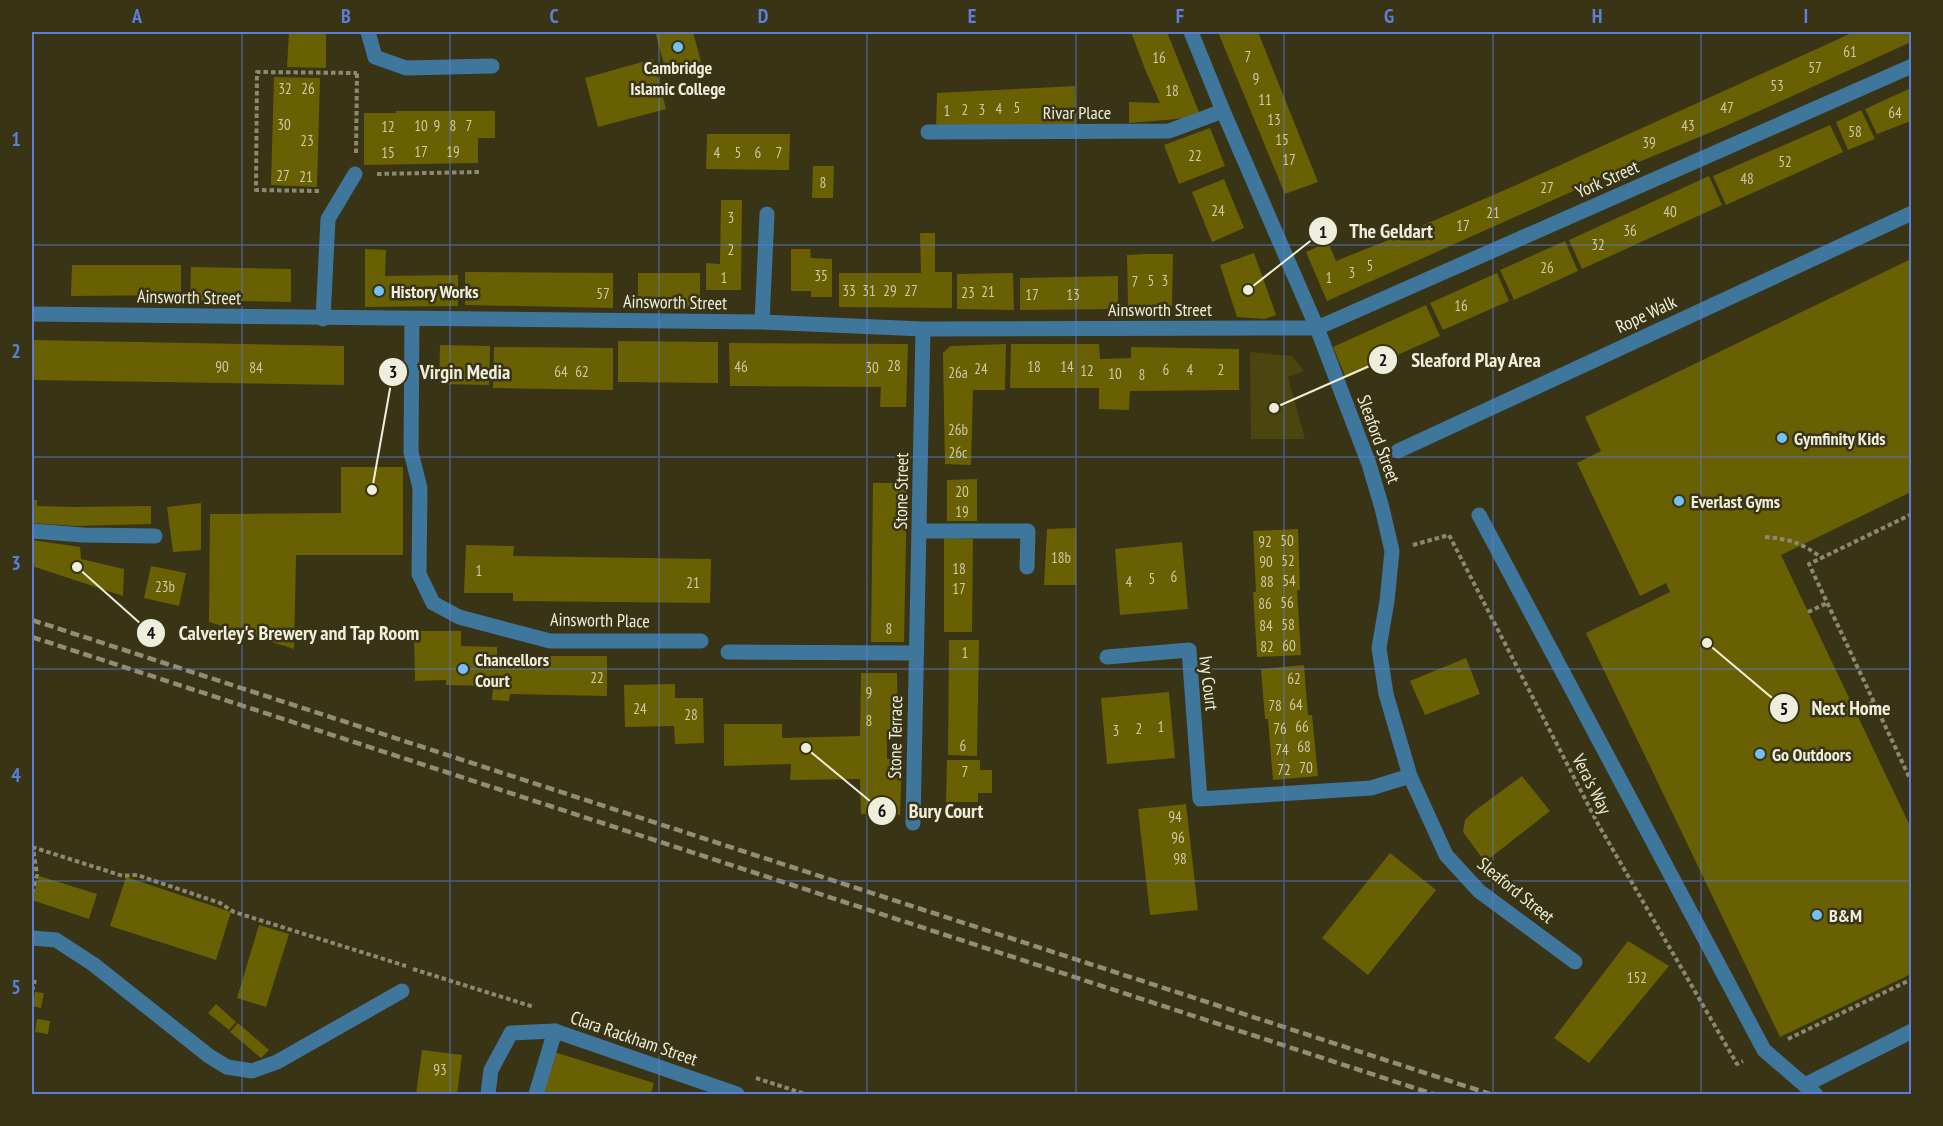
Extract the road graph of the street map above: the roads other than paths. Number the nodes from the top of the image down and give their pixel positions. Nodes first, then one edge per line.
1 (368, 32) edge
2 (1191, 32) edge
3 (492, 66) dead end
4 (1911, 66) edge
5 (1223, 111) junction
6 (928, 132) dead end
7 (355, 174) road end
8 (1911, 213) edge
9 (766, 214) dead end
10 (32, 314) edge
11 (412, 318) junction
12 (323, 319) junction
13 (762, 322) junction
14 (1317, 328) junction
15 (923, 329) junction
16 (1398, 451) dead end
17 (1479, 515) dead end
18 (32, 531) edge
19 (920, 531) junction
20 (155, 536) dead end
21 (1027, 567) dead end
22 (701, 642) dead end
23 (728, 652) dead end
24 (916, 653) junction
25 (1107, 657) dead end
26 (1410, 776) junction
27 (913, 823) dead end
28 (32, 938) edge
29 (1575, 962) dead end
30 (402, 990) dead end
31 (555, 1031) junction
32 (1911, 1031) edge
33 (1810, 1090) edge
34 (488, 1095) edge
35 (536, 1095) edge
36 (737, 1095) edge

1 - 3 street
2 - 5 street, Sleaford Street
4 - 14 street, York Street
5 - 6 street, Rivar Place
5 - 14 street, Sleaford Street
7 - 12 street
8 - 16 street, Rope Walk
9 - 13 street
10 - 12 street, Ainsworth Street
11 - 12 street, Ainsworth Street
11 - 13 street, Ainsworth Street
11 - 22 street, Ainsworth Place
13 - 15 street, Ainsworth Street
14 - 15 street, Ainsworth Street
14 - 26 street, Sleaford Street
15 - 19 street, Stone Street
17 - 33 street
18 - 20 street
19 - 21 street
19 - 24 street, Stone Street
23 - 24 street
24 - 27 street, Stone Terrace
25 - 26 street, Ivy Court
26 - 29 street, Sleaford Street
28 - 30 street
31 - 34 street, Clara Rackham Street
31 - 35 street
31 - 36 street, Clara Rackham Street
32 - 33 street

